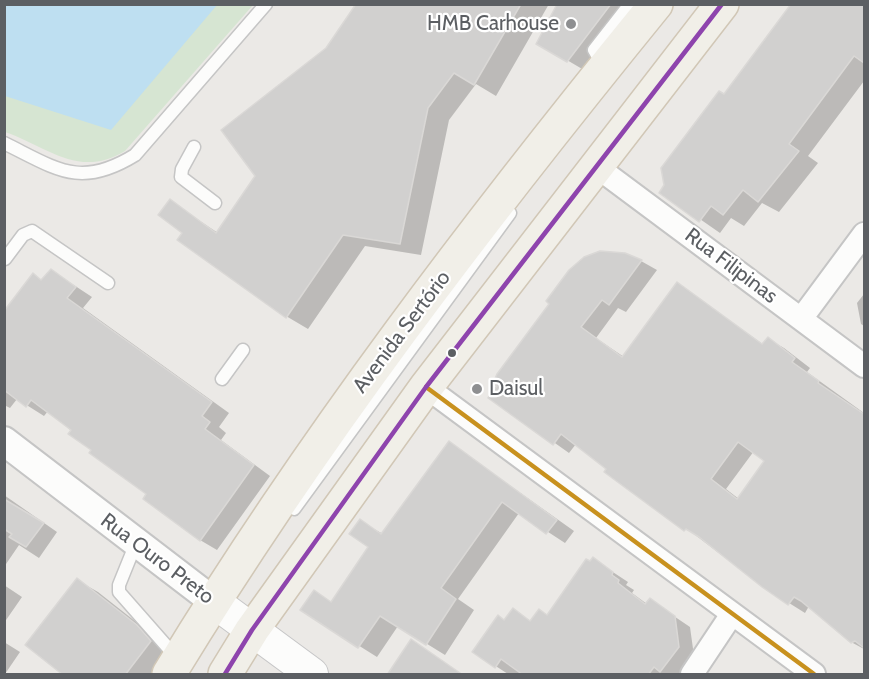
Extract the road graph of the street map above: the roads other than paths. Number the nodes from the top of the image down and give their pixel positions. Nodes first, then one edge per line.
1 (266, 4) edge
2 (630, 4) edge
3 (656, 4) edge
4 (722, 4) edge
5 (604, 68) junction
6 (4, 142) edge
7 (194, 147) dead end
8 (597, 167) junction
9 (215, 203) dead end
10 (515, 207) dead end
11 (864, 234) edge
12 (5, 259) edge
13 (108, 283) dead end
14 (472, 306) dead end
15 (801, 319) junction
16 (243, 350) dead end
17 (864, 366) edge
18 (222, 379) dead end
19 (417, 388) junction
20 (4, 441) edge
21 (284, 525) dead end
22 (136, 543) junction
23 (243, 580) dead end
24 (732, 614) junction
25 (236, 617) junction
26 (177, 669) edge
27 (225, 675) edge
28 (312, 675) edge
29 (692, 675) edge
30 (814, 675) edge

1 - 6 lane
2 - 5 lane
3 - 5 main road, Avenida Sertório
4 - 8 main road, Avenida Sertório
5 - 25 main road, Avenida Sertório
7 - 9 lane
8 - 15 street, Rua Filipinas
8 - 19 main road, Avenida Sertório
10 - 21 lane
11 - 15 street
12 - 13 lane
14 - 19 lane
15 - 17 street, Rua Filipinas
16 - 18 lane
19 - 24 street
19 - 25 main road, Avenida Sertório
20 - 22 street, Rua Ouro Preto
22 - 25 street, Rua Ouro Preto
22 - 26 lane
23 - 25 lane
24 - 29 street
24 - 30 street
25 - 26 main road, Avenida Sertório
25 - 27 main road, Avenida Sertório
25 - 28 main road, Rua Ouro Preto

